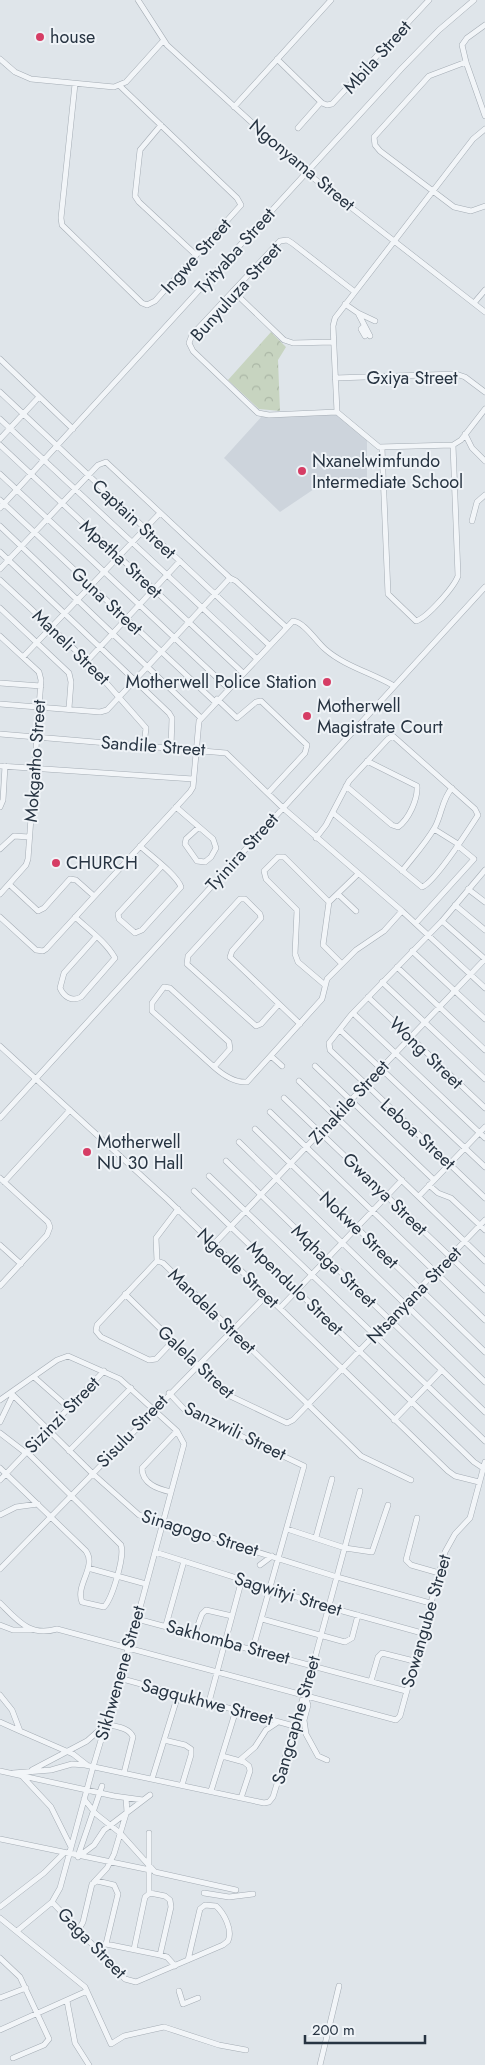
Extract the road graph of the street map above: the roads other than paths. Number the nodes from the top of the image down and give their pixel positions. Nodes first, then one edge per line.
1 (138, 0) edge
2 (330, 0) edge
3 (429, 0) edge
4 (474, 0) edge
5 (485, 25) edge
6 (163, 41) junction
7 (0, 59) edge
8 (277, 59) junction
9 (466, 62) junction
10 (75, 84) junction
11 (120, 86) junction
12 (485, 95) edge
13 (479, 97) junction
14 (321, 102) junction
15 (234, 107) junction
16 (485, 116) edge
17 (161, 125) junction
18 (298, 128) dead end
19 (485, 129) edge
20 (307, 172) junction
21 (434, 191) junction
22 (485, 206) edge
23 (394, 241) junction
24 (196, 255) junction
25 (485, 290) edge
26 (234, 291) junction
27 (355, 292) junction
28 (474, 303) junction
29 (345, 304) junction
30 (485, 312) edge
31 (358, 313) junction
32 (375, 321) dead end
33 (368, 336) dead end
34 (334, 342) junction
35 (0, 360) edge
36 (335, 378) junction
37 (0, 392) edge
38 (485, 392) edge
39 (39, 397) junction
40 (485, 409) edge
41 (337, 412) junction
42 (24, 414) junction
43 (0, 419) edge
44 (10, 429) junction
45 (73, 429) junction
46 (465, 434) junction
47 (0, 439) edge
48 (453, 445) junction
49 (0, 446) edge
50 (57, 446) junction
51 (382, 448) junction
52 (44, 460) junction
53 (485, 461) edge
54 (0, 474) edge
55 (31, 474) junction
56 (88, 476) junction
57 (17, 490) junction
58 (75, 490) junction
59 (485, 495) edge
60 (62, 503) junction
61 (1, 504) edge
62 (160, 513) junction
63 (48, 518) junction
64 (472, 521) dead end
65 (0, 526) edge
66 (146, 529) junction
67 (34, 533) junction
68 (132, 543) junction
69 (22, 547) junction
70 (0, 552) edge
71 (119, 557) junction
72 (8, 560) junction
73 (180, 561) junction
74 (0, 569) edge
75 (105, 571) junction
76 (167, 575) junction
77 (230, 578) junction
78 (0, 580) edge
79 (92, 586) junction
80 (485, 586) edge
81 (154, 589) junction
82 (216, 595) junction
83 (79, 600) junction
84 (140, 604) junction
85 (0, 608) edge
86 (202, 608) junction
87 (66, 614) junction
88 (126, 619) junction
89 (189, 623) junction
90 (52, 627) junction
91 (286, 627) junction
92 (113, 632) junction
93 (0, 636) edge
94 (175, 638) junction
95 (37, 642) junction
96 (268, 645) junction
97 (100, 646) junction
98 (162, 652) junction
99 (23, 657) junction
100 (256, 658) junction
101 (87, 661) junction
102 (148, 665) junction
103 (242, 672) junction
104 (136, 679) junction
105 (0, 683) edge
106 (41, 686) junction
107 (394, 686) junction
108 (228, 688) junction
109 (120, 696) junction
110 (216, 701) junction
111 (0, 704) edge
112 (39, 706) junction
113 (69, 708) junction
114 (201, 718) junction
115 (0, 734) edge
116 (37, 738) junction
117 (144, 745) junction
118 (171, 747) junction
119 (196, 749) junction
120 (367, 761) junction
121 (2, 766) edge
122 (35, 768) junction
123 (193, 780) junction
124 (346, 786) junction
125 (452, 788) junction
126 (268, 793) junction
127 (0, 807) edge
128 (176, 807) junction
129 (283, 808) junction
130 (333, 813) junction
131 (198, 827) junction
132 (434, 828) junction
133 (30, 837) junction
134 (316, 838) junction
135 (458, 845) junction
136 (140, 846) junction
137 (0, 849) edge
138 (162, 866) junction
139 (402, 871) junction
140 (485, 871) edge
141 (358, 874) junction
142 (9, 884) junction
143 (468, 889) junction
144 (0, 894) edge
145 (338, 894) junction
146 (94, 896) junction
147 (329, 902) junction
148 (485, 902) edge
149 (455, 905) junction
150 (356, 911) dead end
151 (402, 912) junction
152 (0, 917) edge
153 (75, 917) junction
154 (442, 921) junction
155 (416, 923) junction
156 (485, 930) edge
157 (428, 934) junction
158 (96, 938) junction
159 (412, 950) junction
160 (485, 959) edge
161 (342, 964) junction
162 (397, 967) junction
163 (470, 974) junction
164 (382, 982) junction
165 (325, 985) junction
166 (485, 988) edge
167 (455, 991) junction
168 (368, 997) junction
169 (279, 1004) junction
170 (439, 1007) junction
171 (353, 1013) junction
172 (485, 1019) edge
173 (424, 1023) junction
174 (300, 1024) junction
175 (340, 1030) junction
176 (410, 1038) junction
177 (0, 1046) edge
178 (485, 1050) edge
179 (395, 1053) junction
180 (271, 1056) junction
181 (282, 1066) dead end
182 (315, 1066) dead end
183 (214, 1067) junction
184 (380, 1069) junction
185 (36, 1079) junction
186 (485, 1079) edge
187 (299, 1081) dead end
188 (366, 1085) junction
189 (284, 1098) dead end
190 (351, 1100) junction
191 (485, 1108) edge
192 (70, 1110) junction
193 (270, 1112) dead end
194 (336, 1116) junction
195 (0, 1118) edge
196 (485, 1126) edge
197 (255, 1129) dead end
198 (321, 1132) junction
199 (479, 1132) junction
200 (485, 1138) edge
201 (239, 1142) dead end
202 (306, 1148) junction
203 (464, 1148) junction
204 (226, 1161) dead end
205 (291, 1164) junction
206 (450, 1164) junction
207 (485, 1167) edge
208 (209, 1176) dead end
209 (276, 1179) junction
210 (2, 1180) edge
211 (402, 1180) junction
212 (434, 1180) junction
213 (429, 1185) junction
214 (194, 1192) dead end
215 (261, 1195) junction
216 (388, 1196) junction
217 (419, 1196) junction
218 (485, 1198) edge
219 (178, 1209) junction
220 (246, 1210) junction
221 (373, 1212) junction
222 (485, 1220) edge
223 (480, 1225) junction
224 (231, 1226) junction
225 (358, 1229) junction
226 (485, 1230) edge
227 (465, 1241) junction
228 (214, 1244) junction
229 (343, 1244) junction
230 (0, 1245) edge
231 (450, 1257) junction
232 (328, 1259) junction
233 (157, 1261) junction
234 (485, 1261) edge
235 (21, 1264) junction
236 (436, 1272) junction
237 (312, 1275) junction
238 (0, 1286) edge
239 (420, 1289) junction
240 (298, 1290) junction
241 (485, 1290) edge
242 (125, 1294) junction
243 (266, 1296) junction
244 (405, 1304) junction
245 (280, 1308) junction
246 (390, 1320) junction
247 (485, 1320) edge
248 (232, 1331) junction
249 (375, 1336) junction
250 (173, 1341) junction
251 (360, 1351) junction
252 (485, 1352) edge
253 (198, 1365) junction
254 (342, 1369) junction
255 (442, 1370) junction
256 (104, 1371) junction
257 (34, 1377) junction
258 (485, 1382) edge
259 (427, 1386) junction
260 (131, 1388) junction
261 (169, 1393) junction
262 (12, 1395) junction
263 (0, 1400) edge
264 (412, 1402) junction
265 (308, 1404) junction
266 (69, 1408) junction
267 (154, 1409) junction
268 (485, 1412) edge
269 (394, 1420) junction
270 (0, 1422) edge
271 (49, 1430) junction
272 (177, 1431) junction
273 (0, 1434) edge
274 (485, 1441) edge
275 (69, 1451) junction
276 (26, 1452) junction
277 (484, 1465) edge
278 (0, 1468) edge
279 (92, 1473) junction
280 (6, 1474) junction
281 (332, 1479) dead end
282 (0, 1480) edge
283 (411, 1480) dead end
284 (478, 1482) junction
285 (171, 1492) junction
286 (360, 1492) dead end
287 (71, 1495) junction
288 (38, 1504) junction
289 (388, 1505) dead end
290 (0, 1515) edge
291 (50, 1516) junction
292 (417, 1518) dead end
293 (163, 1522) junction
294 (287, 1529) junction
295 (316, 1537) junction
296 (345, 1548) junction
297 (155, 1552) junction
298 (276, 1556) junction
299 (184, 1561) junction
300 (260, 1565) dead end
301 (0, 1568) edge
302 (88, 1568) junction
303 (439, 1573) junction
304 (117, 1576) junction
305 (336, 1577) junction
306 (242, 1579) junction
307 (146, 1584) junction
308 (271, 1588) junction
309 (0, 1603) edge
310 (430, 1603) junction
311 (328, 1608) junction
312 (358, 1615) junction
313 (232, 1616) junction
314 (137, 1619) junction
315 (262, 1620) junction
316 (0, 1625) edge
317 (166, 1625) junction
318 (32, 1630) junction
319 (195, 1633) junction
320 (422, 1633) junction
321 (320, 1636) junction
322 (225, 1642) junction
323 (253, 1648) junction
324 (128, 1649) junction
325 (414, 1661) junction
326 (313, 1665) junction
327 (216, 1672) junction
328 (119, 1678) junction
329 (371, 1681) junction
330 (406, 1691) junction
331 (0, 1695) edge
332 (178, 1695) junction
333 (304, 1696) junction
334 (209, 1702) junction
335 (236, 1710) junction
336 (0, 1722) edge
337 (278, 1722) junction
338 (106, 1724) junction
339 (294, 1726) junction
340 (20, 1731) junction
341 (164, 1740) junction
342 (67, 1752) junction
343 (222, 1756) junction
344 (240, 1760) junction
345 (327, 1760) dead end
346 (90, 1766) junction
347 (0, 1771) edge
348 (30, 1772) junction
349 (12, 1773) junction
350 (124, 1773) junction
351 (22, 1776) junction
352 (152, 1780) junction
353 (182, 1785) junction
354 (102, 1786) dead end
355 (87, 1789) junction
356 (211, 1792) junction
357 (101, 1793) junction
358 (150, 1795) dead end
359 (126, 1798) junction
360 (241, 1798) junction
361 (84, 1799) junction
362 (144, 1800) junction
363 (94, 1810) junction
364 (127, 1812) junction
365 (111, 1825) junction
366 (120, 1833) junction
367 (149, 1833) dead end
368 (0, 1839) edge
369 (71, 1848) junction
370 (66, 1854) junction
371 (78, 1857) junction
372 (110, 1863) junction
373 (150, 1869) junction
374 (94, 1882) junction
375 (236, 1890) dead end
376 (204, 1893) dead end
377 (149, 1894) junction
378 (253, 1894) dead end
379 (52, 1902) junction
380 (0, 1908) edge
381 (0, 1918) edge
382 (78, 1929) junction
383 (17, 1931) junction
384 (106, 1944) junction
385 (96, 1948) junction
386 (134, 1949) junction
387 (160, 1955) junction
388 (0, 1958) edge
389 (188, 1960) junction
390 (175, 1966) junction
391 (339, 1986) dead end
392 (26, 1988) junction
393 (87, 1991) junction
394 (178, 1991) dead end
395 (0, 1998) edge
396 (198, 1998) dead end
397 (67, 2001) junction
398 (39, 2014) junction
399 (0, 2030) edge
400 (246, 2050) dead end
401 (13, 2058) dead end
402 (89, 2065) edge
403 (320, 2065) edge

1 - 6 street, Ngonyama Street
2 - 8 street
3 - 14 street, Mbila Street
4 - 20 street, Tyityaba Street
5 - 9 street
6 - 11 street
6 - 15 street, Ngonyama Street
7 - 10 street
8 - 14 street, Mbila Street
8 - 15 street
9 - 13 street
9 - 21 street
10 - 11 street
10 - 24 street, Ingwe Street
11 - 17 street, Ingwe Street
12 - 13 street
13 - 16 street
14 - 18 street, Mbila Street
15 - 20 street, Ngonyama Street
17 - 24 street
17 - 24 street, Ingwe Street
19 - 21 street
20 - 23 street, Ngonyama Street
20 - 45 street, Tyityaba Street
21 - 22 street
21 - 23 street
23 - 27 street
23 - 28 street, Ngonyama Street
25 - 28 street
26 - 27 street, Bunyuluza Street
26 - 34 street
26 - 41 street, Bunyuluza Street
27 - 29 street
28 - 30 street, Ngonyama Street
29 - 31 street
29 - 34 street
31 - 32 street
31 - 33 street
34 - 36 street
35 - 39 street
36 - 38 street, Gxiya Street
36 - 41 street
37 - 42 street, Captain Street
39 - 42 street
39 - 45 street
40 - 46 street
41 - 51 street
42 - 44 street
42 - 50 street, Captain Street
43 - 44 street
44 - 47 street
44 - 52 street
45 - 50 street, Tyityaba Street
46 - 48 street
46 - 53 street
48 - 51 street
48 - 51 street
49 - 55 street, Mpetha Street
50 - 52 street, Tyityaba Street
50 - 56 street, Captain Street
52 - 55 street, Tyityaba Street
52 - 58 street
54 - 57 street
55 - 57 street, Tyityaba Street
55 - 60 street, Mpetha Street
56 - 58 street
56 - 62 street
56 - 66 street, Captain Street
57 - 61 street, Tyityaba Street
57 - 63 street
58 - 60 street
58 - 68 street
59 - 64 street
60 - 63 street
60 - 71 street, Mpetha Street
61 - 67 street, Guna Street
62 - 66 street
62 - 77 street
63 - 67 street
63 - 75 street
65 - 69 street
66 - 68 street
66 - 73 street, Captain Street
67 - 69 street
67 - 79 street, Guna Street
68 - 71 street
68 - 76 street
69 - 72 street
69 - 83 street
70 - 72 street
71 - 75 street
71 - 81 street, Mpetha Street
72 - 74 street
72 - 87 street
73 - 76 street
73 - 82 street, Captain Street
75 - 79 street
75 - 84 street
76 - 81 street
76 - 86 street
77 - 82 street
77 - 91 street
78 - 90 street, Maneli Street
79 - 83 street
79 - 88 street, Guna Street
80 - 107 street, Tyinira Street
81 - 84 street
81 - 89 street, Mpetha Street
82 - 86 street
82 - 96 street, Captain Street
83 - 87 street
83 - 92 street
84 - 88 street
84 - 94 street
85 - 95 street
86 - 89 street
86 - 100 street
87 - 90 street
87 - 97 street
88 - 92 street
88 - 98 street, Guna Street
89 - 94 street
89 - 103 street, Mpetha Street
90 - 95 street
90 - 101 street, Maneli Street
91 - 96 street
91 - 107 street
92 - 97 street
92 - 102 street
93 - 99 street, Mokgatho Street
94 - 98 street
94 - 108 street
95 - 99 street
95 - 113 street
96 - 100 street
97 - 101 street
97 - 104 street
98 - 102 street
98 - 110 street, Guna Street
99 - 106 street, Mokgatho Street
100 - 103 street
101 - 109 street, Maneli Street
102 - 104 street
102 - 114 street
103 - 108 street
104 - 109 street
104 - 118 street
105 - 106 street
106 - 112 street, Mokgatho Street
107 - 129 street, Tyinira Street
108 - 110 street
109 - 113 street
109 - 117 street, Maneli Street
110 - 114 street
110 - 126 street, Guna Street
111 - 112 street
112 - 113 street
112 - 116 street, Mokgatho Street
114 - 119 street
115 - 116 street, Sandile Street
116 - 117 street, Sandile Street
116 - 122 street, Mokgatho Street
117 - 118 street, Sandile Street
118 - 119 street, Sandile Street
119 - 123 street
119 - 126 street, Sandile Street
120 - 124 street
120 - 124 street
120 - 125 street
121 - 122 street
121 - 127 street
122 - 123 street
122 - 133 street, Mokgatho Street
123 - 128 street
124 - 130 street
125 - 132 street
125 - 135 street
126 - 129 street, Sandile Street
128 - 131 street
128 - 136 street
129 - 134 street, Sandile Street
129 - 185 street, Tyinira Street
130 - 134 street
130 - 139 street
131 - 131 street
132 - 135 street
132 - 139 street
133 - 137 street
133 - 142 street, Mokgatho Street
134 - 141 street, Sandile Street
135 - 139 street
135 - 155 street
136 - 138 street
136 - 146 street
138 - 138 street
140 - 143 street
141 - 145 street
141 - 151 street, Sandile Street
142 - 144 street, Mokgatho Street
142 - 146 street
143 - 148 street
143 - 149 street
145 - 147 street
145 - 150 street
146 - 153 street
147 - 161 street
147 - 165 street
149 - 154 street
149 - 156 street
151 - 155 street, Sandile Street
151 - 161 street
152 - 153 street
153 - 158 street
154 - 157 street
154 - 160 street
155 - 157 street, Sandile Street
157 - 159 street
157 - 163 street, Sandile Street
158 - 158 street
159 - 162 street
159 - 167 street
160 - 163 street, Zinakile Street
161 - 165 street
162 - 164 street
162 - 170 street
163 - 166 street, Sandile Street
163 - 167 street, Zinakile Street
164 - 168 street
164 - 173 street
165 - 174 street
167 - 170 street, Zinakile Street
167 - 172 street
168 - 171 street
168 - 176 street, Wong Street
169 - 169 street
169 - 174 street
170 - 173 street, Zinakile Street
170 - 178 street
171 - 175 street
171 - 179 street
173 - 176 street, Zinakile Street
173 - 186 street
174 - 180 street
175 - 184 street
175 - 188 street, Leboa Street
176 - 179 street, Zinakile Street
176 - 191 street, Wong Street
177 - 185 street, Ngedle Street
179 - 184 street, Zinakile Street
179 - 199 street
180 - 181 street
180 - 183 street
182 - 190 street
183 - 183 street
184 - 188 street, Zinakile Street
184 - 203 street
185 - 192 street, Ngedle Street
185 - 195 street, Tyinira Street
187 - 194 street
188 - 190 street, Zinakile Street
188 - 206 street, Leboa Street
189 - 198 street, Gwanya Street
190 - 194 street, Zinakile Street
190 - 212 street
192 - 210 street
192 - 219 street, Ngedle Street
193 - 202 street
194 - 198 street, Zinakile Street
194 - 211 street
196 - 199 street
197 - 205 street, Nokwe Street
198 - 202 street, Zinakile Street
198 - 216 street, Gwanya Street
199 - 200 street
199 - 203 street
201 - 209 street
202 - 205 street, Zinakile Street
202 - 221 street
203 - 206 street
203 - 207 street
204 - 215 street, Mqhaga Street
205 - 209 street, Zinakile Street
205 - 225 street, Nokwe Street
206 - 212 street
206 - 218 street, Leboa Street
208 - 220 street
209 - 215 street, Zinakile Street
209 - 229 street
210 - 235 street
211 - 216 street
211 - 217 street
212 - 213 street
213 - 217 street
213 - 223 street
214 - 224 street, Mpendulo Street
215 - 220 street, Zinakile Street
215 - 232 street, Mqhaga Street
216 - 221 street
216 - 231 street, Gwanya Street
217 - 227 street
219 - 228 street, Ngedle Street
219 - 233 street
220 - 224 street, Zinakile Street
220 - 237 street
221 - 225 street
221 - 236 street
222 - 223 street, Ntsanyana Street
223 - 226 street
223 - 227 street, Ntsanyana Street
224 - 228 street, Zinakile Street
224 - 240 street, Mpendulo Street
225 - 229 street
225 - 239 street, Nokwe Street
227 - 231 street, Ntsanyana Street
227 - 234 street
228 - 243 street, Ngedle Street
229 - 232 street
229 - 244 street
230 - 235 street
231 - 236 street, Ntsanyana Street
231 - 241 street, Gwanya Street
232 - 237 street
232 - 246 street, Mqhaga Street
233 - 242 street, Mandela Street
233 - 248 street, Mandela Street
235 - 238 street
236 - 239 street, Ntsanyana Street
236 - 247 street
237 - 240 street
237 - 249 street
239 - 244 street, Ntsanyana Street
239 - 252 street, Nokwe Street
240 - 245 street
240 - 251 street, Mpendulo Street
242 - 250 street, Galela Street
242 - 250 street, Mandela Street
243 - 245 street, Ngedle Street
243 - 248 street, Sisulu Street
244 - 246 street, Ntsanyana Street
244 - 258 street
245 - 254 street, Ngedle Street
246 - 249 street, Ntsanyana Street
246 - 255 street, Mqhaga Street
248 - 253 street, Sisulu Street
248 - 265 street, Mandela Street
249 - 251 street, Ntsanyana Street
249 - 259 street
250 - 253 street, Galela Street
251 - 254 street, Ntsanyana Street
251 - 264 street, Mpendulo Street
253 - 261 street, Sisulu Street
253 - 265 street, Galela Street
254 - 265 street, Galela Street
254 - 269 street, Ngedle Street
255 - 259 street
255 - 268 street, Mqhaga Street
256 - 257 street, Sizinzi Street
256 - 260 street, Sizinzi Street
256 - 266 street, Sizinzi Street
257 - 262 street, Sizinzi Street
257 - 266 street
259 - 264 street
259 - 274 street
260 - 267 street, Sizinzi Street
260 - 275 street
261 - 267 street, Sisulu Street
261 - 294 street, Sanzwili Street
262 - 263 street, Sizinzi Street
262 - 270 street
262 - 271 street, Sinagogo Street
264 - 269 street
264 - 277 street, Mpendulo Street
265 - 283 street, Mandela Street
266 - 271 street, Sizinzi Street
267 - 272 street
267 - 279 street, Sisulu Street
269 - 284 street, Ngedle Street
271 - 275 street, Sinagogo Street
271 - 276 street, Sizinzi Street
272 - 285 street, Sikhwenene Street
272 - 285 street
273 - 276 street
275 - 279 street, Sinagogo Street
276 - 280 street, Sizinzi Street
276 - 287 street
277 - 284 street, Sowangube Street
278 - 280 street
279 - 287 street, Sisulu Street
279 - 293 street, Sinagogo Street
280 - 282 street, Sizinzi Street
280 - 288 street
281 - 295 street
284 - 303 street, Sowangube Street
285 - 293 street, Sikhwenene Street
286 - 296 street, Sangcaphe Street
287 - 291 street, Sisulu Street
287 - 304 street
288 - 290 street
288 - 291 street
289 - 296 street
291 - 301 street, Sisulu Street
291 - 302 street
292 - 303 street
293 - 297 street, Sikhwenene Street
293 - 298 street, Sinagogo Street
294 - 295 street
294 - 298 street
295 - 296 street
296 - 305 street, Sangcaphe Street
297 - 299 street, Sagwityi Street
297 - 307 street, Sikhwenene Street
298 - 300 street
298 - 305 street, Sinagogo Street
298 - 308 street
299 - 306 street, Sagwityi Street
299 - 317 street
302 - 304 street
302 - 304 street
303 - 310 street, Sowangube Street
304 - 307 street
305 - 310 street, Sinagogo Street
305 - 311 street, Sangcaphe Street
306 - 308 street, Sagwityi Street
306 - 313 street
307 - 314 street, Sikhwenene Street
308 - 311 street, Sagwityi Street
308 - 315 street
309 - 318 street
310 - 320 street, Sowangube Street
311 - 312 street, Sagwityi Street
311 - 321 street, Sangcaphe Street
312 - 320 street, Sagwityi Street
312 - 321 street
313 - 319 street
313 - 322 street
314 - 317 street, Sakhomba Street
314 - 324 street, Sikhwenene Street
315 - 321 street
315 - 323 street
316 - 318 street
317 - 319 street, Sakhomba Street
318 - 324 street
319 - 322 street, Sakhomba Street
320 - 325 street, Sowangube Street
321 - 326 street, Sangcaphe Street
322 - 323 street, Sakhomba Street
322 - 327 street
323 - 326 street, Sakhomba Street
324 - 327 street
324 - 328 street, Sikhwenene Street
325 - 329 street
325 - 330 street, Sowangube Street
326 - 329 street, Sakhomba Street
326 - 333 street, Sangcaphe Street
327 - 333 street
327 - 334 street
328 - 332 street, Sagqukhwe Street
328 - 338 street, Sikhwenene Street
329 - 330 street, Sakhomba Street
330 - 333 street, Sowangube Street
331 - 340 street
332 - 334 street, Sagqukhwe Street
332 - 341 street
333 - 339 street, Sangcaphe Street
333 - 345 street
334 - 335 street, Sagqukhwe Street
335 - 337 street, Sagqukhwe Street
335 - 343 street
336 - 340 street
337 - 339 street, Sagqukhwe Street
337 - 344 street
338 - 342 street
338 - 346 street, Sikhwenene Street
338 - 350 street
339 - 360 street, Sangcaphe Street
340 - 342 street
341 - 352 street
341 - 353 street
342 - 346 street
342 - 348 street
343 - 344 street
343 - 356 street
344 - 360 street
346 - 348 street
346 - 350 street, Sangcaphe Street
346 - 355 street, Sikhwenene Street
347 - 349 street
348 - 349 street
349 - 351 street
350 - 352 street, Sangcaphe Street
351 - 355 street
351 - 369 street
352 - 353 street, Sangcaphe Street
353 - 356 street, Sangcaphe Street
354 - 357 street
355 - 357 street
355 - 361 street, Sikhwenene Street
356 - 360 street, Sangcaphe Street
357 - 359 street
357 - 363 street
358 - 362 street
359 - 362 street
359 - 364 street
361 - 363 street
361 - 369 street, Sikhwenene Street
362 - 364 street
363 - 365 street
363 - 371 street
364 - 365 street
364 - 366 street
365 - 366 street
365 - 371 street
366 - 372 street
366 - 373 street
367 - 373 street
368 - 370 street
369 - 370 street, Sikhwenene Street
370 - 371 street
370 - 379 street, Sikhwenene Street
370 - 380 street
371 - 372 street
372 - 373 street
372 - 374 street
373 - 375 street
373 - 377 street
374 - 382 street
374 - 384 street
376 - 378 street
377 - 386 street
377 - 387 street
379 - 382 street, Gaga Street
379 - 383 street, Sikhwenene Street
381 - 383 street
382 - 385 street, Gaga Street
383 - 393 street
384 - 385 street
384 - 386 street
385 - 390 street, Gaga Street
386 - 387 street
387 - 390 street
388 - 392 street
389 - 389 street, Gaga Street
389 - 390 street, Gaga Street
391 - 403 street
392 - 395 street
392 - 398 street
393 - 397 street
393 - 400 street
394 - 396 street
397 - 398 street
397 - 402 street
398 - 399 street
398 - 401 street

